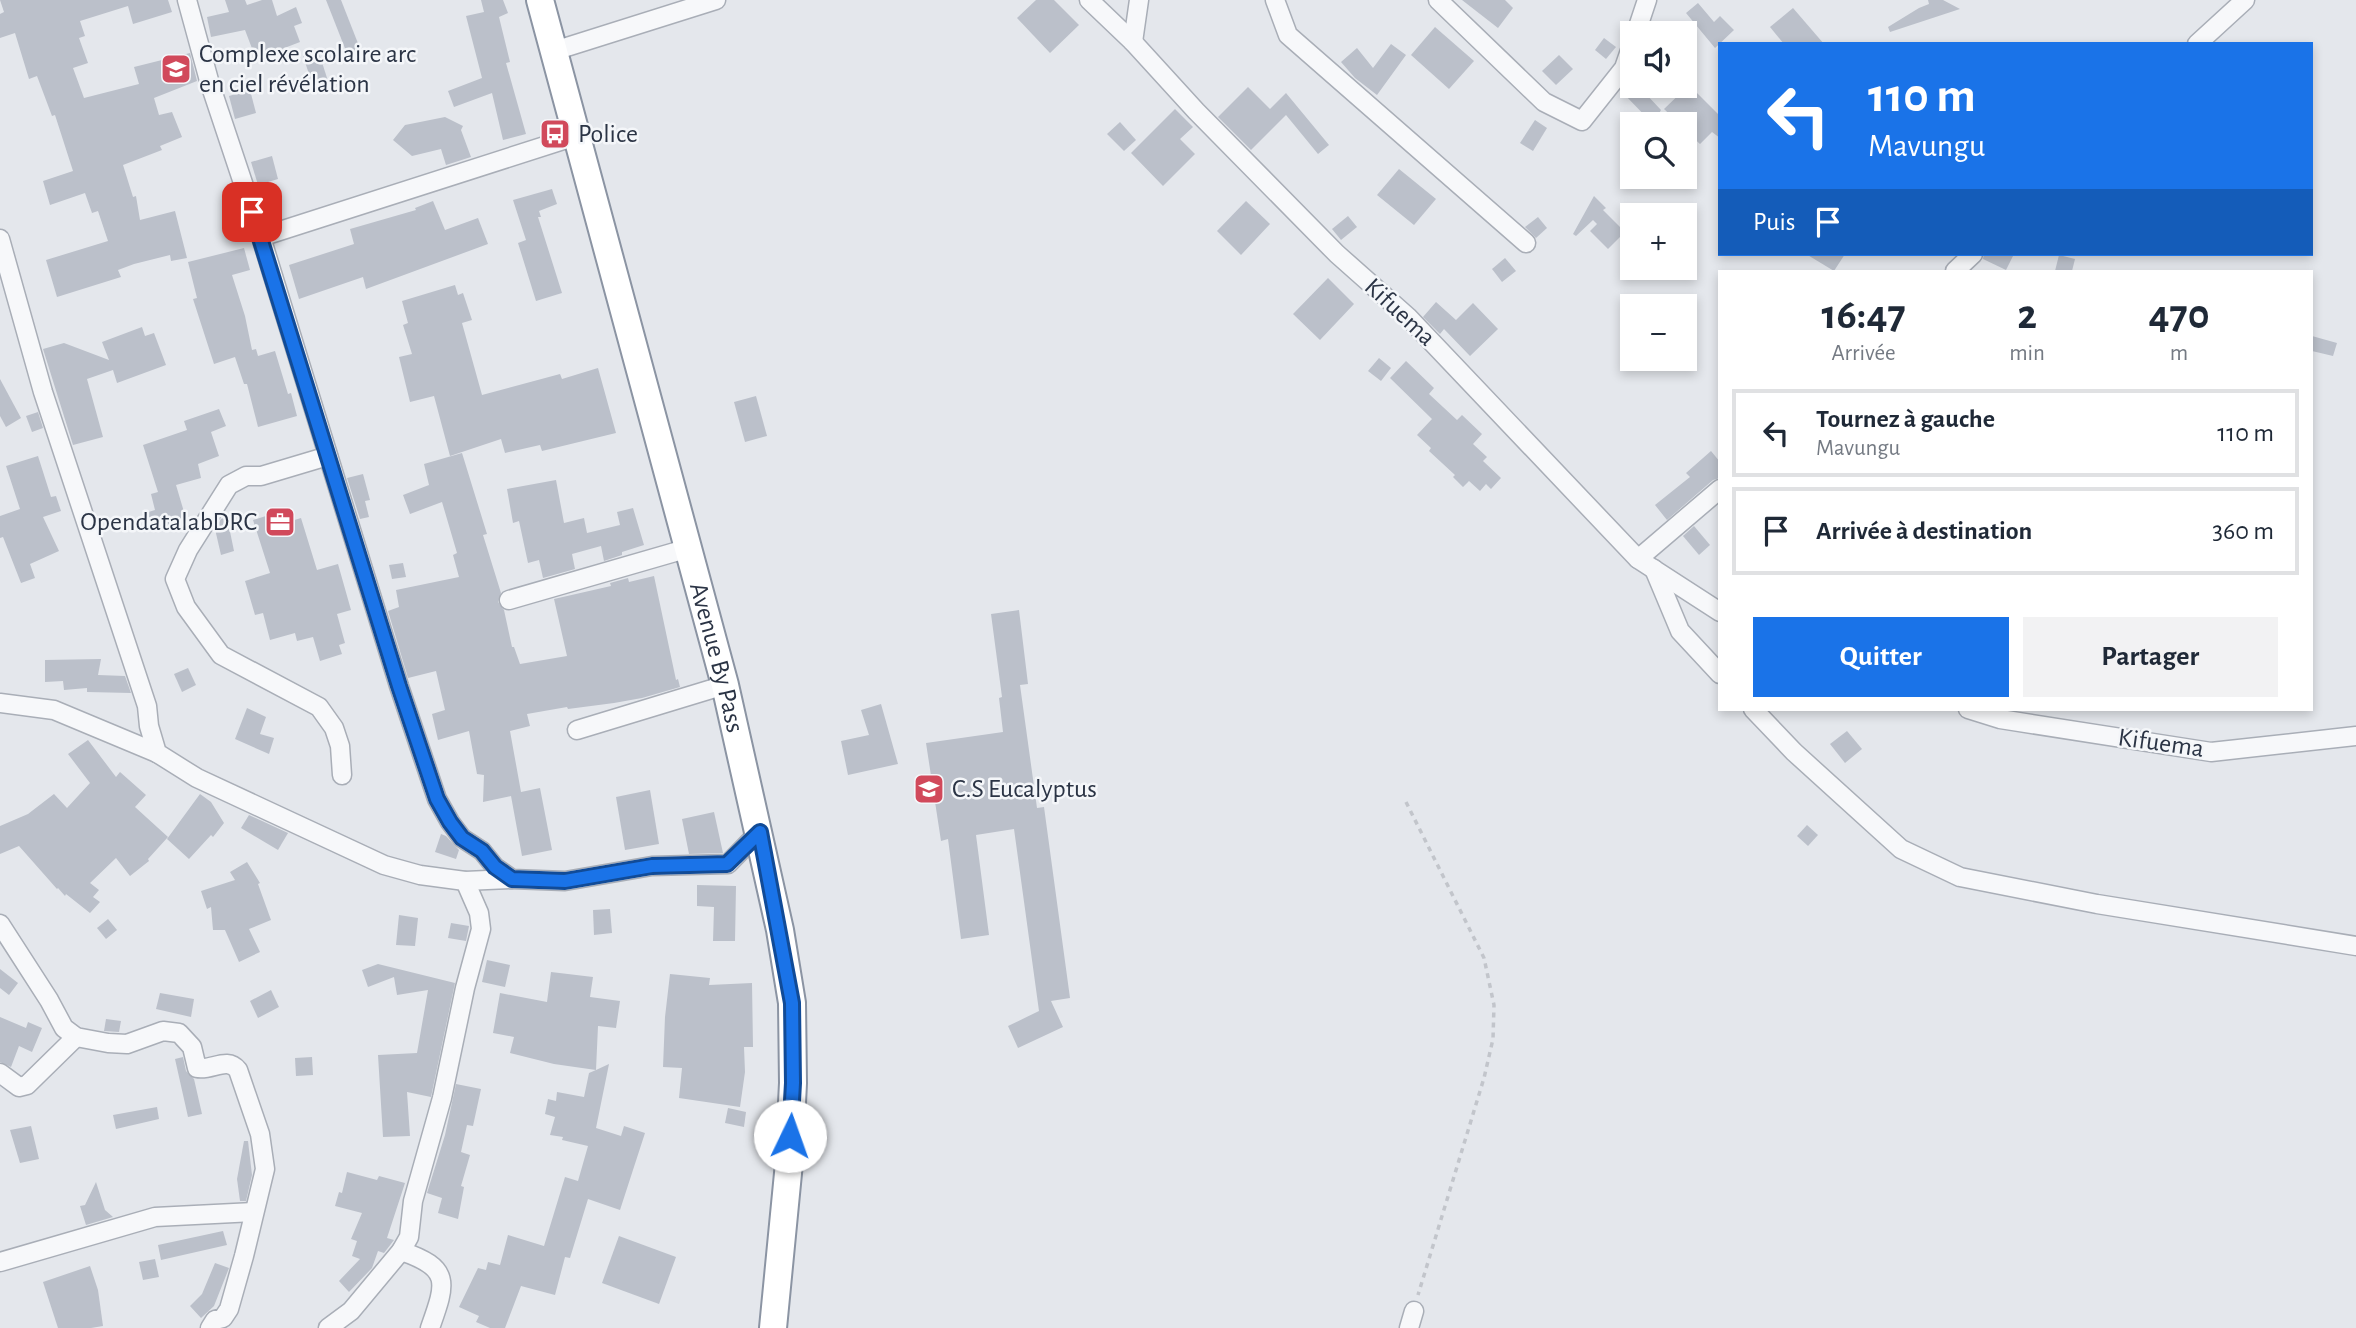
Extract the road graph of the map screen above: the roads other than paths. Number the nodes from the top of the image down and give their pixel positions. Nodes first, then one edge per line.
1 (187, 0) edge
2 (540, 0) edge
3 (716, 0) edge
4 (1089, 0) edge
5 (1139, 0) edge
6 (1275, 0) edge
7 (1438, 0) edge
8 (1647, 0) edge
9 (2245, 0) edge
10 (1640, 21) edge
11 (2199, 42) edge
12 (1133, 43) junction
13 (554, 51) junction
14 (1620, 73) edge
15 (576, 136) junction
16 (261, 237) junction
17 (0, 239) edge
18 (1526, 243) dead end
19 (1971, 256) edge
20 (1956, 270) edge
21 (328, 456) junction
22 (1718, 491) edge
23 (689, 548) junction
24 (1638, 559) junction
25 (1654, 569) junction
26 (509, 600) dead end
27 (1718, 611) edge
28 (1718, 672) edge
29 (725, 685) junction
30 (0, 703) edge
31 (1755, 711) edge
32 (1974, 711) edge
33 (577, 730) dead end
34 (2356, 736) edge
35 (157, 753) junction
36 (342, 775) dead end
37 (760, 832) junction
38 (512, 879) junction
39 (466, 881) junction
40 (0, 924) edge
41 (2356, 946) edge
42 (76, 1037) junction
43 (0, 1073) edge
44 (254, 1212) junction
45 (401, 1251) junction
46 (0, 1262) edge
47 (210, 1328) edge
48 (328, 1328) edge
49 (430, 1328) edge
50 (774, 1328) edge

1 - 16 street
2 - 13 highway, Avenue By Pass
3 - 13 street
4 - 12 street, Kifuema
5 - 12 street
6 - 18 street
7 - 14 street
8 - 10 street
9 - 11 street
12 - 24 street, Kifuema
13 - 15 highway, Avenue By Pass
15 - 16 street
15 - 23 highway, Avenue By Pass
16 - 21 street
17 - 35 street
19 - 20 street
21 - 36 street
21 - 38 street
22 - 24 street
23 - 26 street
23 - 29 highway, Avenue By Pass
24 - 25 street, Kifuema
25 - 27 street, Kifuema
25 - 28 street
29 - 33 street
29 - 37 highway, Avenue By Pass
30 - 35 street
31 - 41 street
32 - 34 street, Kifuema
35 - 39 street
37 - 38 street
37 - 50 highway, Avenue By Pass
38 - 39 street
39 - 45 street
40 - 42 street
42 - 43 street
42 - 44 street
44 - 46 street
44 - 47 street
45 - 48 street
45 - 49 street

